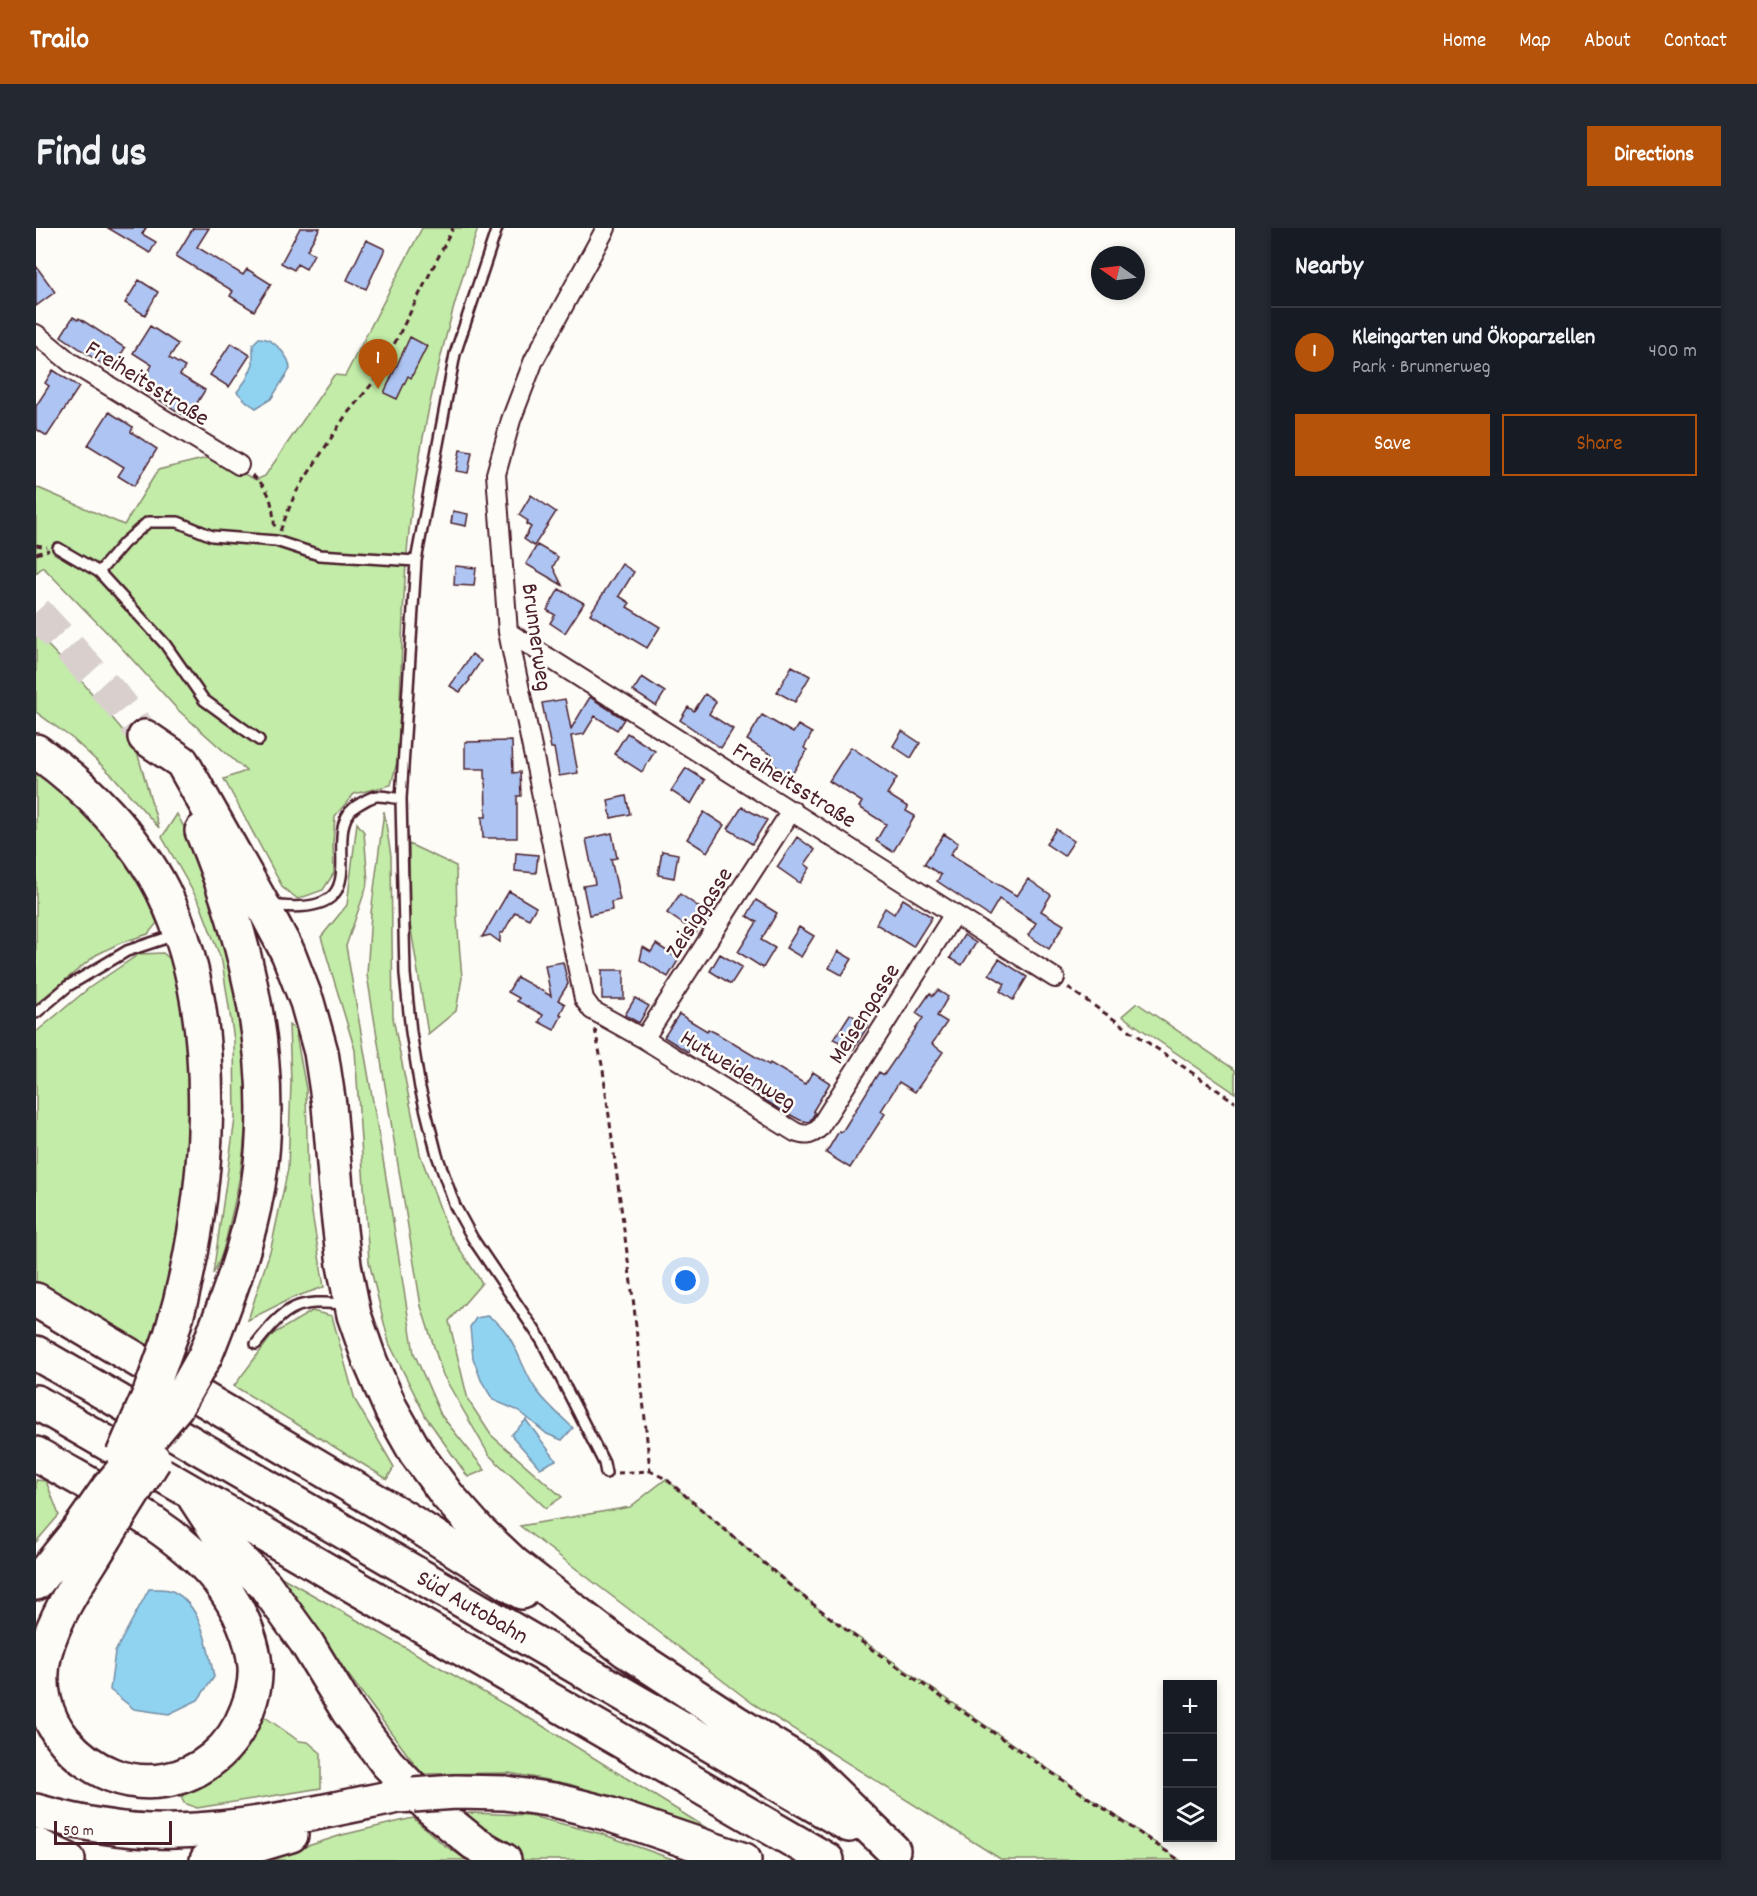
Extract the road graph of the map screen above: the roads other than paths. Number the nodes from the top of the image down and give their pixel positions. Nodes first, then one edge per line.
1 (497, 228) edge
2 (606, 228) edge
3 (36, 334) edge
4 (239, 465) road end
5 (58, 548) dead end
6 (416, 561) junction
7 (99, 572) junction
8 (508, 632) junction
9 (36, 730) edge
10 (260, 740) dead end
11 (36, 751) edge
12 (87, 794) junction
13 (401, 799) junction
14 (792, 810) junction
15 (262, 904) junction
16 (954, 914) junction
17 (180, 933) junction
18 (1054, 978) road end
19 (36, 1013) edge
20 (644, 1039) junction
21 (810, 1135) joint
22 (36, 1300) edge
23 (352, 1305) junction
24 (256, 1344) dead end
25 (36, 1353) edge
26 (36, 1402) edge
27 (176, 1407) junction
28 (51, 1468) edge
29 (606, 1473) road end
30 (109, 1487) junction
31 (191, 1492) junction
32 (92, 1534) junction
33 (36, 1583) edge
34 (625, 1650) junction
35 (36, 1811) edge
36 (342, 1813) junction
37 (36, 1845) edge
38 (901, 1855) edge
39 (219, 1856) edge
40 (68, 1860) edge
41 (504, 1860) edge
42 (744, 1860) edge
43 (827, 1860) edge

1 - 6 lane
2 - 8 street, Brunnerweg
3 - 4 street, Freiheitsstraße
5 - 7 lane
6 - 7 lane
6 - 13 lane
7 - 10 lane
8 - 14 street, Freiheitsstraße
8 - 20 street, Brunnerweg
9 - 12 highway
11 - 12 highway
12 - 17 highway
13 - 15 lane
13 - 29 lane
14 - 16 street, Freiheitsstraße
14 - 20 street, Zeisiggasse
15 - 23 highway
15 - 27 highway, bridge
16 - 18 street, Freiheitsstraße
16 - 21 street, Meisengasse
17 - 19 lane
17 - 30 highway, bridge
20 - 21 street, Hutweidenweg
22 - 34 highway
23 - 24 lane
23 - 34 highway
25 - 38 highway, Süd Autobahn
26 - 31 highway, Süd Autobahn
27 - 30 highway, bridge
27 - 32 highway, bridge
28 - 32 highway
30 - 32 highway, bridge
31 - 41 highway
31 - 43 highway, Süd Autobahn
32 - 33 highway
34 - 38 highway
35 - 36 highway
36 - 39 highway
36 - 42 highway, bridge
37 - 40 highway

